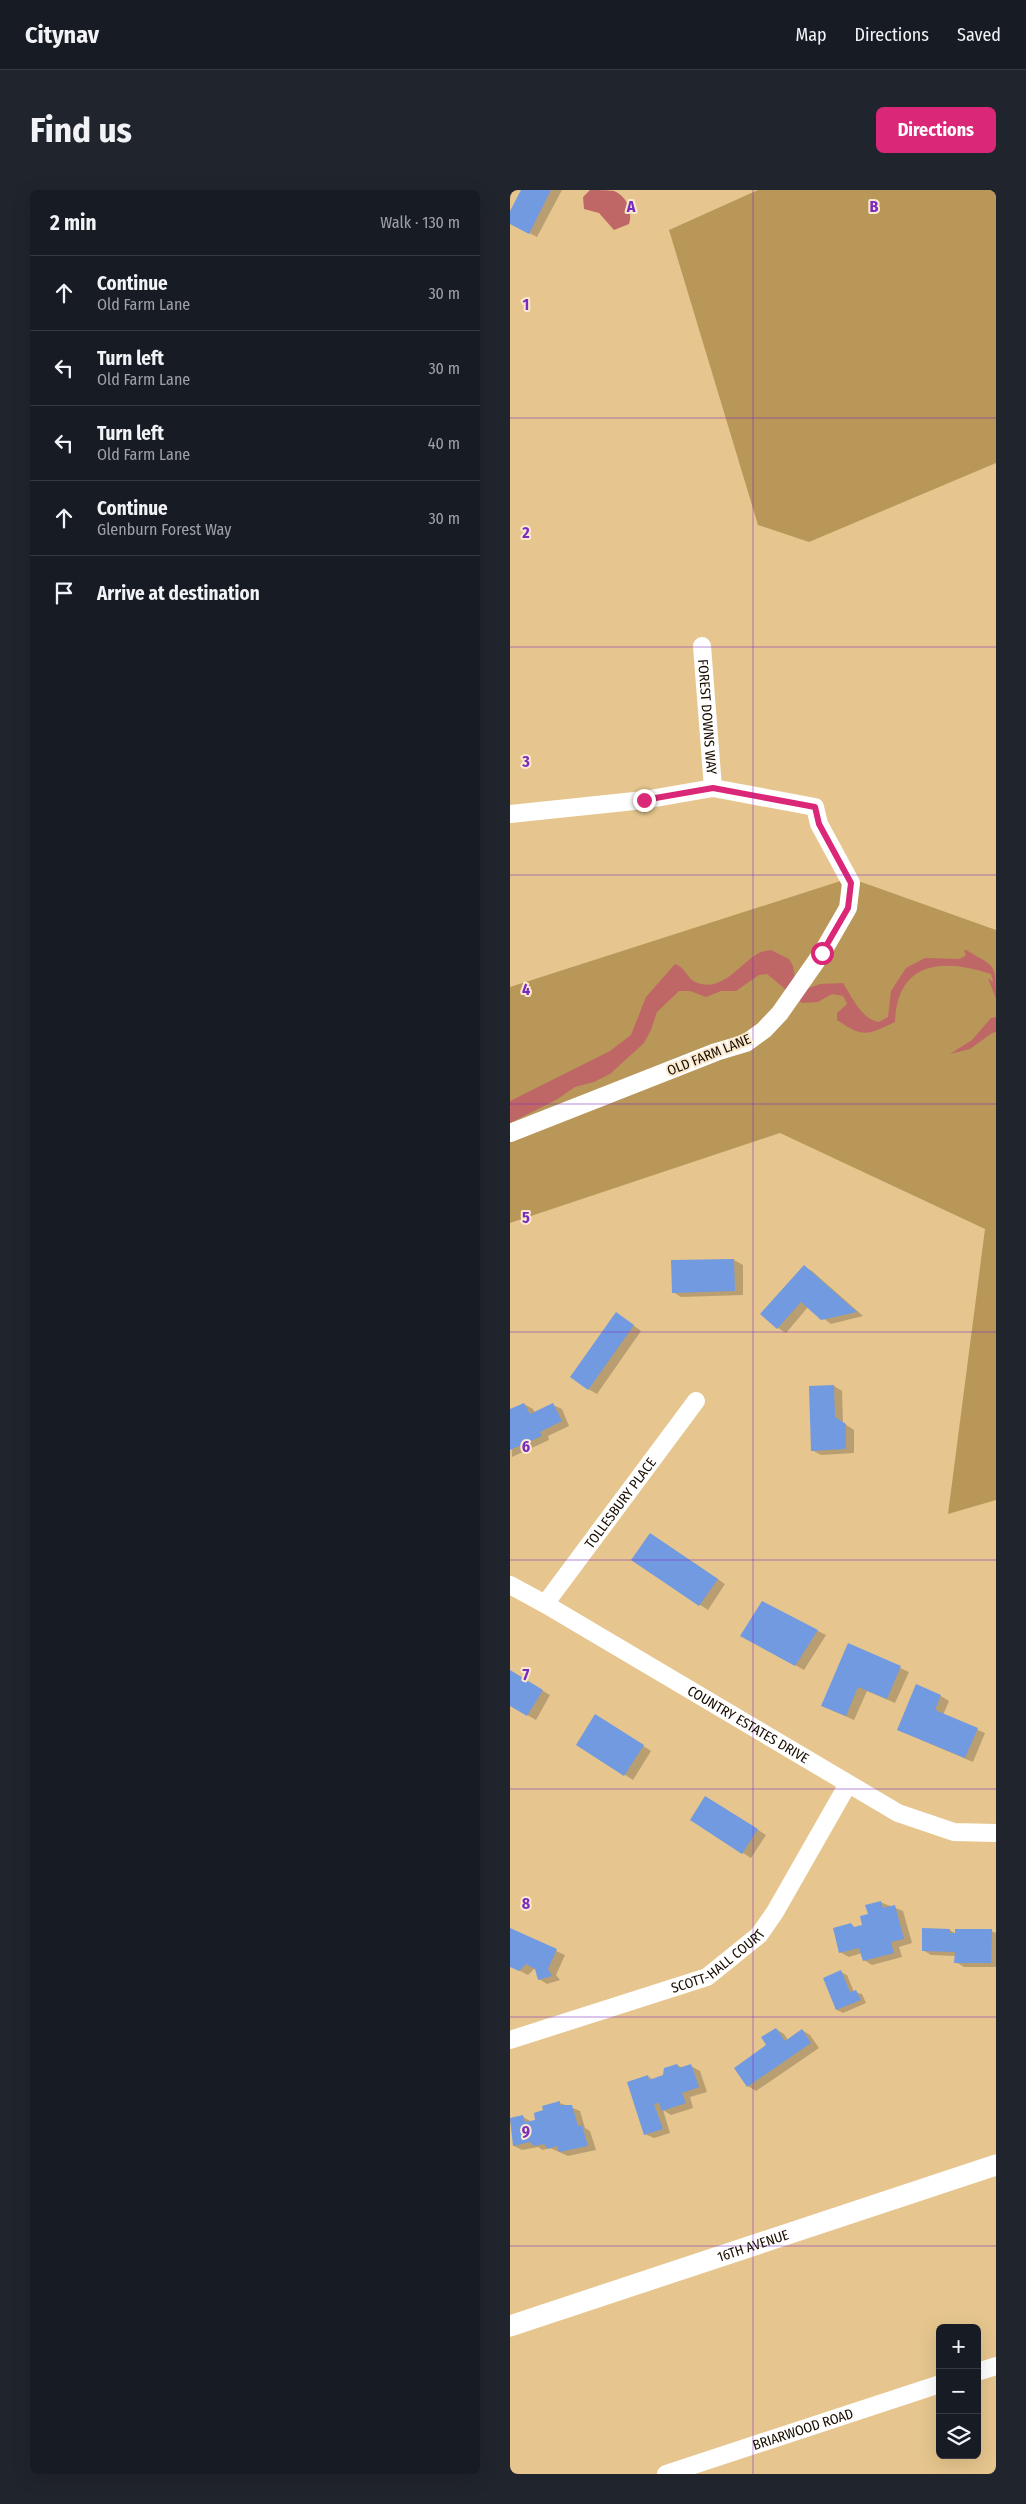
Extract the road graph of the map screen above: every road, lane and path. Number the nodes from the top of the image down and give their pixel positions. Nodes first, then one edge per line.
1 (702, 646) dead end
2 (713, 788) junction
3 (510, 814) edge
4 (510, 1132) edge
5 (696, 1402) dead end
6 (510, 1585) edge
7 (545, 1604) junction
8 (848, 1784) junction
9 (996, 1833) edge
10 (510, 2040) edge
11 (996, 2165) edge
12 (510, 2326) edge
13 (996, 2366) edge
14 (981, 2371) edge
15 (936, 2385) edge
16 (666, 2474) edge

1 - 2 street, FOREST DOWNS WAY
2 - 3 street
2 - 4 street, OLD FARM LANE
5 - 7 street, TOLLESBURY PLACE
6 - 7 street, COUNTRY ESTATES DRIVE
7 - 8 street, COUNTRY ESTATES DRIVE
8 - 9 street, COUNTRY ESTATES DRIVE
8 - 10 street, SCOTT-HALL COURT
11 - 12 main road, 16TH AVENUE
13 - 14 street
15 - 16 street, BRIARWOOD ROAD

